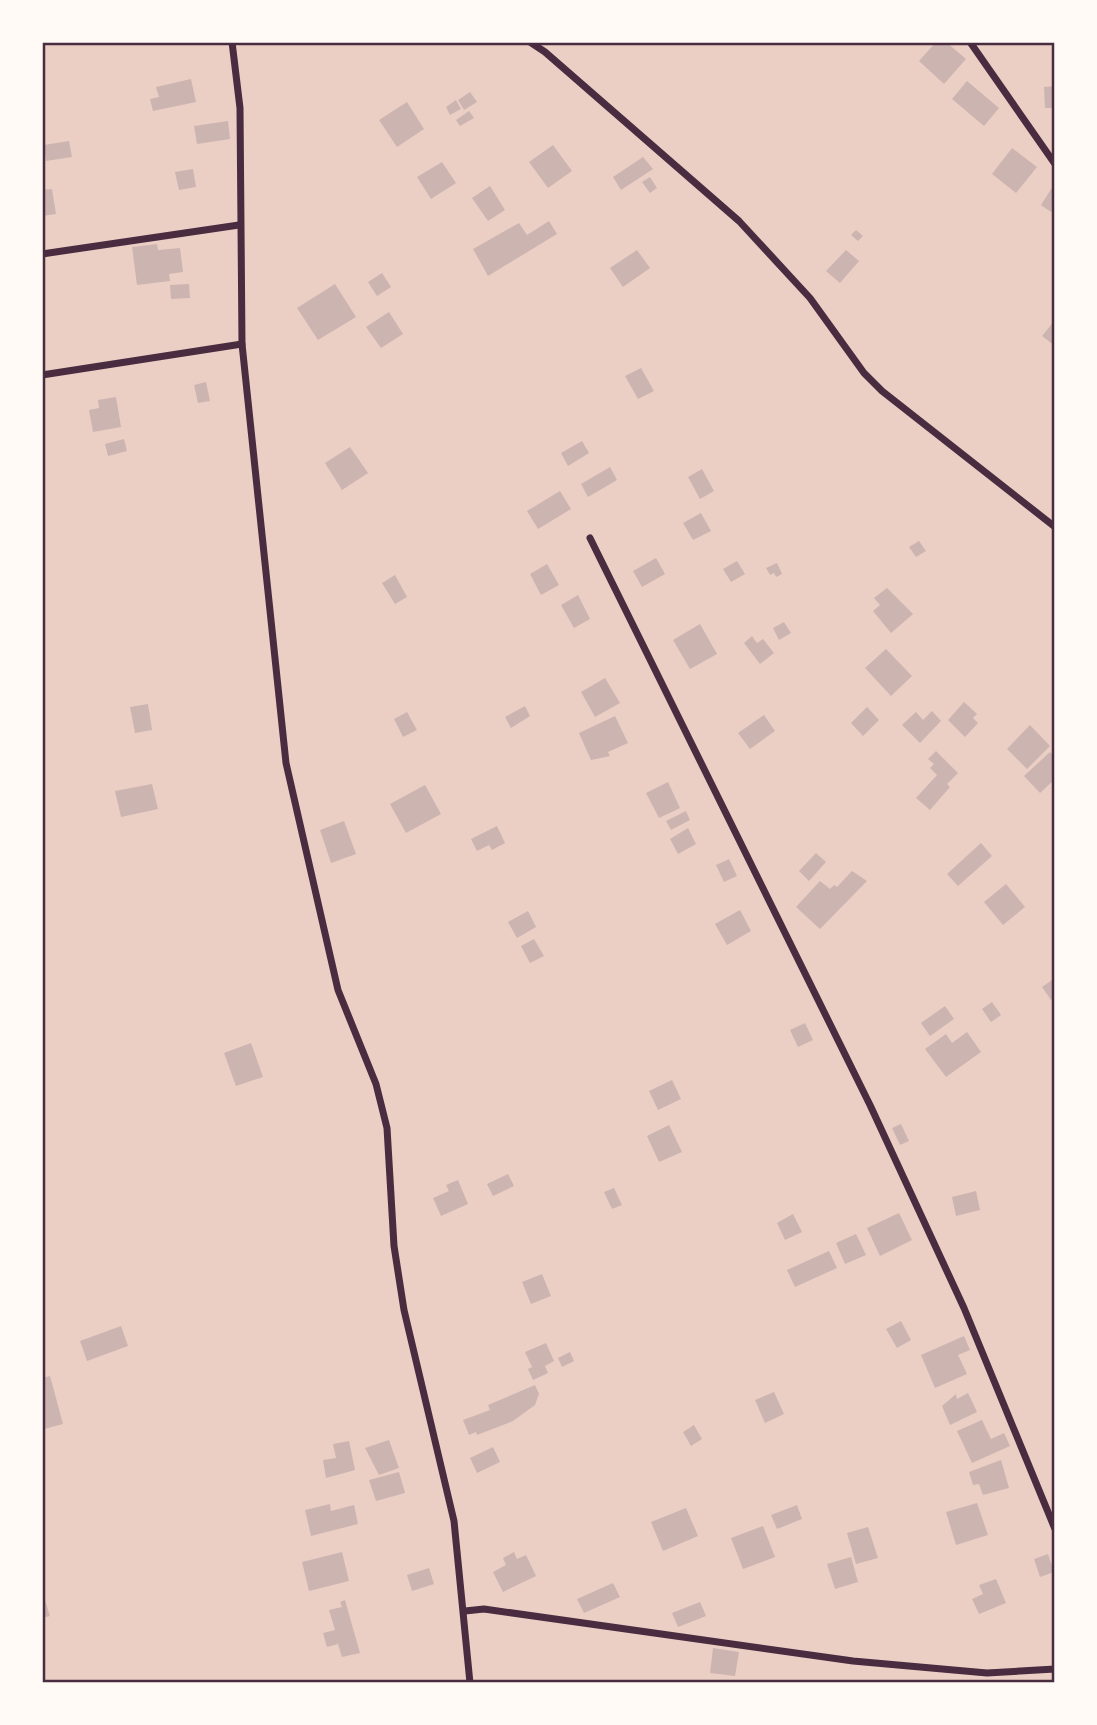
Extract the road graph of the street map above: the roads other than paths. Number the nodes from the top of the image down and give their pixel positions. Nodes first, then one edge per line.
1 (232, 42) edge
2 (530, 42) edge
3 (970, 42) edge
4 (1055, 164) edge
5 (240, 225) junction
6 (42, 254) edge
7 (242, 344) junction
8 (42, 375) edge
9 (1055, 527) edge
10 (590, 538) dead end
11 (1055, 1528) edge
12 (465, 1611) junction
13 (1055, 1670) edge
14 (470, 1683) edge

1 - 5 street
2 - 9 street
3 - 4 street
5 - 6 street
5 - 7 street
7 - 8 street
7 - 12 street
10 - 11 street
12 - 13 street
12 - 14 street

